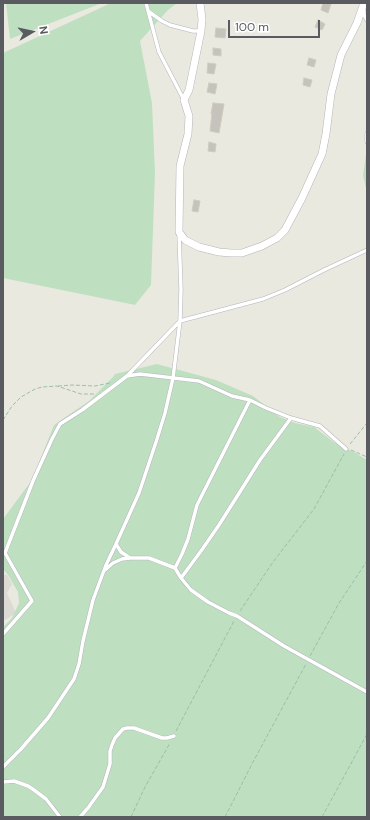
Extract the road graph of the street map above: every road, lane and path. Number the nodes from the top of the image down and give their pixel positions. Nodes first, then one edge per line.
1 (146, 3) edge
2 (200, 3) edge
3 (364, 5) edge
4 (148, 11) junction
5 (367, 20) edge
6 (357, 23) junction
7 (201, 31) junction
8 (184, 100) junction
9 (367, 133) edge
10 (367, 142) edge
11 (179, 232) junction
12 (367, 250) edge
13 (180, 321) junction
14 (127, 376) junction
15 (173, 378) junction
16 (112, 382) dead end
17 (57, 386) junction
18 (95, 394) dead end
19 (250, 400) junction
20 (291, 418) junction
21 (3, 420) edge
22 (346, 449) joint
23 (367, 457) edge
24 (116, 544) junction
25 (130, 558) junction
26 (367, 561) edge
27 (175, 568) junction
28 (104, 571) junction
29 (181, 578) junction
30 (3, 634) edge
31 (308, 660) junction
32 (367, 692) edge
33 (367, 734) edge
34 (174, 736) dead end
35 (3, 767) edge
36 (3, 782) edge
37 (60, 817) edge
38 (80, 817) edge
39 (225, 817) edge
40 (322, 817) edge

1 - 4 lane
2 - 7 street
3 - 5 lane
3 - 6 street
4 - 7 lane
4 - 8 lane
5 - 6 lane
6 - 11 street
7 - 8 street
8 - 11 street
9 - 10 lane
11 - 13 lane
12 - 13 lane
13 - 14 lane
13 - 15 lane
14 - 15 lane
14 - 30 lane
15 - 19 lane
15 - 24 lane
16 - 17 path
17 - 18 path
17 - 21 path
19 - 20 lane
19 - 27 lane
20 - 22 lane
20 - 29 lane
22 - 23 path
24 - 25 lane
24 - 28 lane
25 - 27 lane
25 - 28 lane
26 - 31 path
27 - 29 lane
28 - 35 lane
29 - 31 lane
31 - 32 lane
31 - 39 path
33 - 40 path
34 - 38 lane
36 - 37 lane

